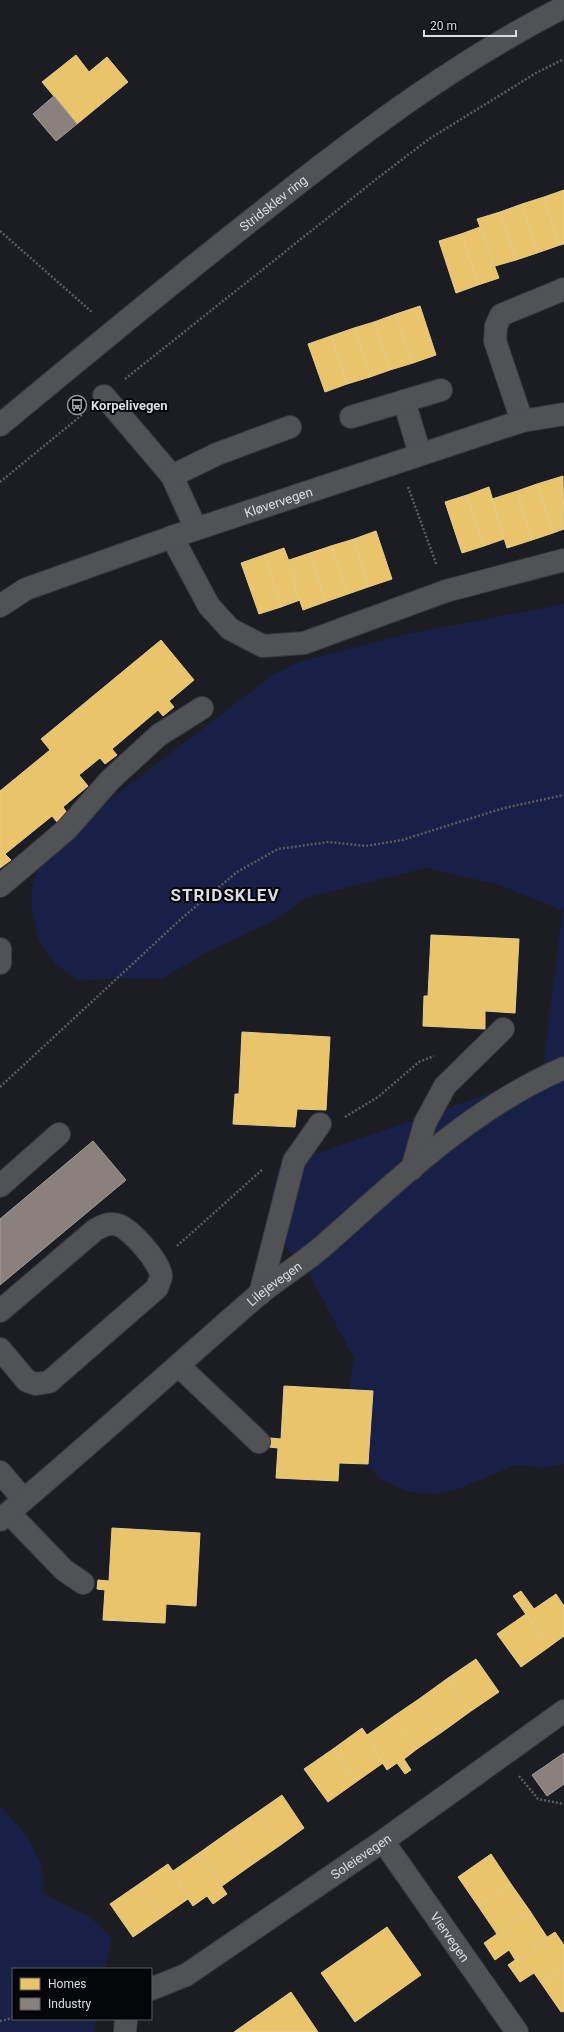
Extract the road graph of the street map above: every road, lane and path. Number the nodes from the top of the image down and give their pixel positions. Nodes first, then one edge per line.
1 (564, 7) edge
2 (564, 59) edge
3 (0, 231) edge
4 (564, 289) edge
5 (114, 331) junction
6 (441, 390) dead end
7 (104, 396) junction
8 (404, 401) junction
9 (564, 414) edge
10 (351, 417) dead end
11 (522, 421) junction
12 (0, 425) edge
13 (290, 427) dead end
14 (420, 454) junction
15 (398, 462) junction
16 (172, 476) junction
17 (0, 482) edge
18 (196, 529) junction
19 (172, 537) junction
20 (564, 560) edge
21 (446, 591) junction
22 (0, 606) edge
23 (202, 708) dead end
24 (564, 794) edge
25 (0, 886) edge
26 (0, 949) edge
27 (0, 963) edge
28 (503, 1029) dead end
29 (476, 1057) junction
30 (564, 1068) edge
31 (0, 1087) edge
32 (320, 1124) joint
33 (59, 1134) dead end
34 (294, 1161) junction
35 (412, 1169) junction
36 (0, 1186) edge
37 (157, 1264) junction
38 (260, 1294) junction
39 (0, 1311) edge
40 (0, 1349) edge
41 (179, 1366) junction
42 (259, 1442) dead end
43 (0, 1472) edge
44 (11, 1511) edge
45 (83, 1583) dead end
46 (564, 1711) edge
47 (501, 1756) junction
48 (564, 1804) edge
49 (383, 1841) junction
50 (152, 1989) edge
51 (12, 2018) edge
52 (126, 2020) edge
53 (0, 2021) edge
54 (125, 2032) edge
55 (517, 2032) edge

1 - 5 street, Stridsklev ring
2 - 7 path
3 - 5 path
4 - 11 street
5 - 12 street, Stridsklev ring
6 - 8 street
7 - 16 street
7 - 17 path
8 - 10 street
8 - 14 street
9 - 11 street, Kløvervegen
11 - 14 street, Kløvervegen
13 - 16 street
14 - 15 street, Kløvervegen
15 - 18 street, Kløvervegen
15 - 21 path
16 - 18 street
18 - 19 street, Kløvervegen
19 - 21 street
19 - 22 street, Kløvervegen
20 - 21 street
23 - 25 street
24 - 31 path
26 - 27 street
28 - 29 street
29 - 32 path
29 - 35 street
30 - 35 street, Lilejevegen
32 - 34 street
33 - 36 street
34 - 37 path
34 - 38 street
35 - 38 street, Lilejevegen
37 - 39 street
37 - 40 street
38 - 41 street, Lilejevegen
41 - 42 street
41 - 44 street, Lilejevegen
43 - 44 street
44 - 45 street
46 - 47 street, Soleievegen
47 - 48 path
47 - 49 street, Soleievegen
49 - 50 street, Soleievegen
49 - 55 street, Viervegen
51 - 53 path
52 - 54 street

